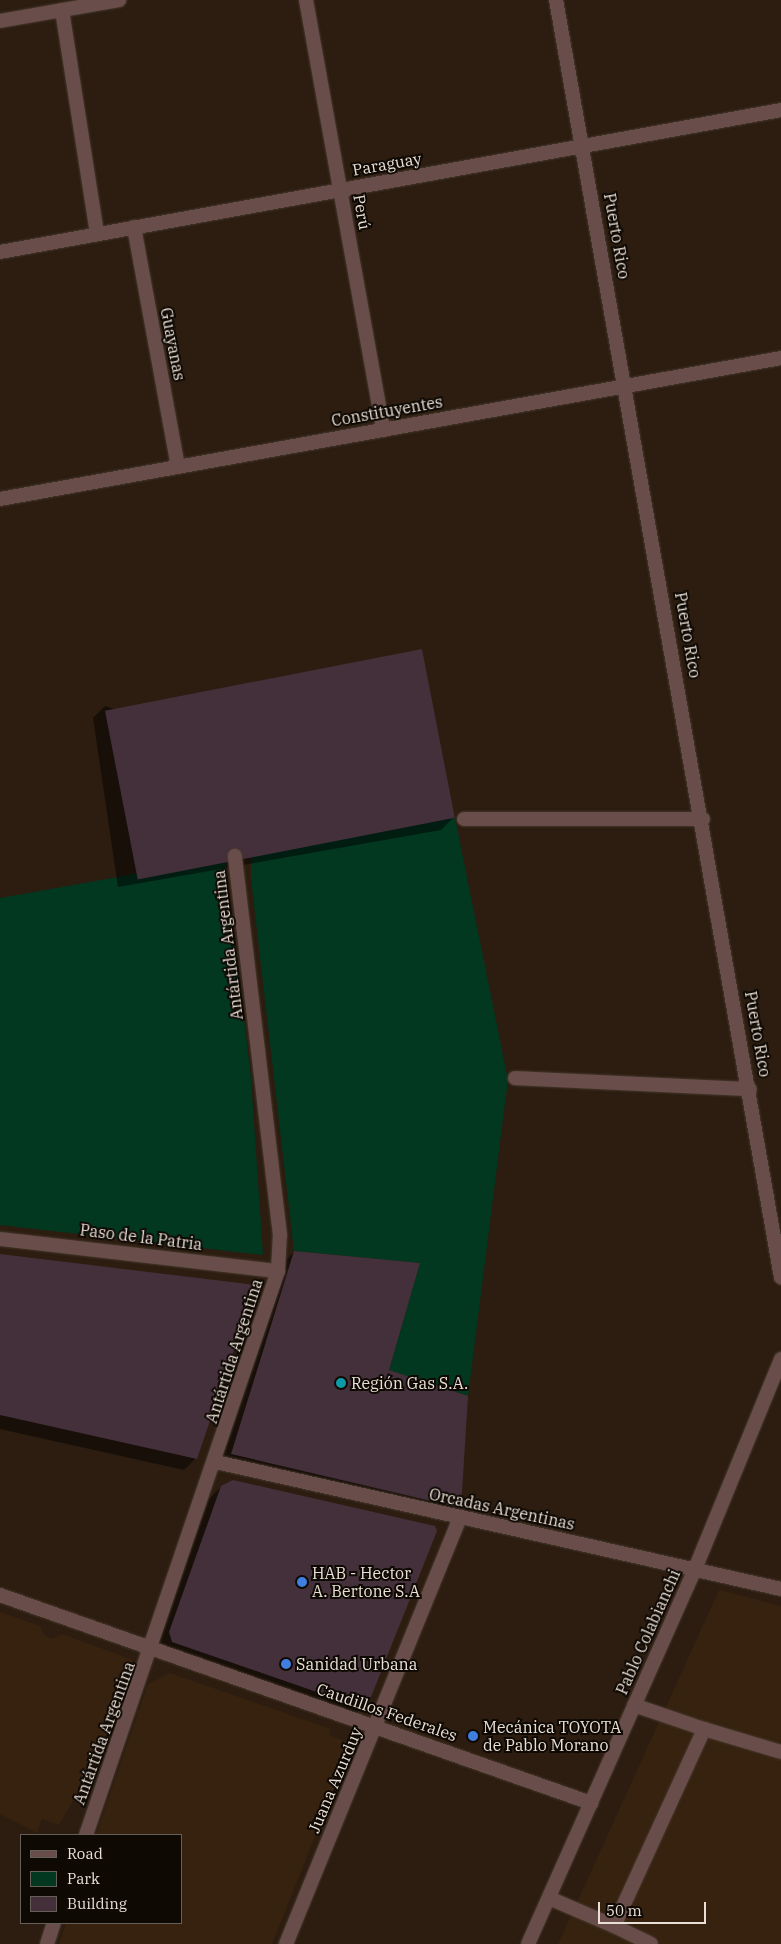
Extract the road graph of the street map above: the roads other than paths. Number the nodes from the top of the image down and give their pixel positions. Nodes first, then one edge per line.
1 (119, 0) edge
2 (306, 0) edge
3 (556, 0) edge
4 (62, 10) junction
5 (0, 21) edge
6 (781, 110) edge
7 (583, 146) junction
8 (340, 190) junction
9 (134, 227) junction
10 (97, 234) junction
11 (0, 252) edge
12 (781, 358) edge
13 (626, 386) junction
14 (383, 430) junction
15 (178, 466) junction
16 (0, 498) edge
17 (464, 819) dead end
18 (703, 819) junction
19 (236, 856) dead end
20 (515, 1078) dead end
21 (750, 1088) junction
22 (0, 1239) edge
23 (278, 1271) junction
24 (781, 1276) edge
25 (781, 1359) edge
26 (216, 1462) junction
27 (460, 1518) junction
28 (695, 1568) junction
29 (781, 1589) edge
30 (0, 1595) edge
31 (153, 1649) junction
32 (634, 1705) junction
33 (376, 1726) junction
34 (704, 1729) junction
35 (781, 1752) edge
36 (591, 1802) junction
37 (86, 1834) edge
38 (549, 1898) junction
39 (54, 1924) edge
40 (614, 1926) junction
41 (46, 1944) edge
42 (286, 1944) edge
43 (528, 1944) edge
44 (651, 1944) edge

1 - 4 street
2 - 8 street, Perú
3 - 7 street, Puerto Rico
4 - 5 street
4 - 10 street
6 - 7 street, Paraguay
7 - 8 street, Paraguay
7 - 13 street, Puerto Rico
8 - 9 street, Paraguay
8 - 14 street, Perú
9 - 10 street, Paraguay
9 - 15 street, Guayanas
10 - 11 street, Paraguay
12 - 13 street, Constituyentes
13 - 14 street, Constituyentes
13 - 18 street, Puerto Rico
14 - 15 street, Constituyentes
15 - 16 street, Constituyentes
17 - 18 street
18 - 21 street, Puerto Rico
19 - 23 street, Antártida Argentina
20 - 21 street
21 - 24 street, Puerto Rico
22 - 23 street, Paso de la Patria
23 - 26 street, Antártida Argentina
25 - 28 street, Pablo Colabianchi
26 - 27 street, Orcadas Argentinas
26 - 31 street, Antártida Argentina
27 - 28 street, Orcadas Argentinas
27 - 33 street, Juana Azurduy
28 - 29 street, Orcadas Argentinas
28 - 32 street, Pablo Colabianchi
30 - 31 street, Caudillos Federales
31 - 33 street, Caudillos Federales
31 - 37 street, Antártida Argentina
32 - 34 street
32 - 36 street, Pablo Colabianchi
33 - 36 street, Caudillos Federales
33 - 42 street, Juana Azurduy
34 - 35 street
34 - 40 street
36 - 38 street, Pablo Colabianchi
38 - 40 street
38 - 43 street, Pablo Colabianchi
39 - 41 street
40 - 44 street

